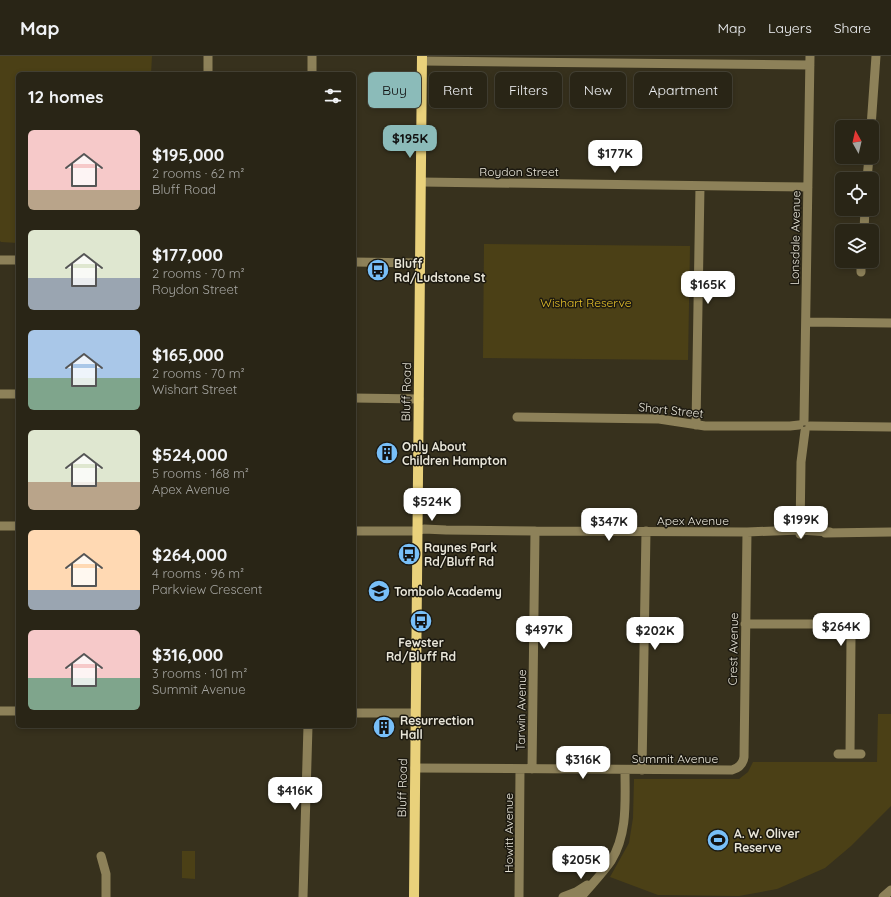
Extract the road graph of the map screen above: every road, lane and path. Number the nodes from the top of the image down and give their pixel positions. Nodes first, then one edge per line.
1 (208, 56) edge
2 (312, 56) edge
3 (876, 56) edge
4 (422, 58) edge
5 (810, 61) edge
6 (208, 72) edge
7 (312, 72) edge
8 (871, 120) edge
9 (421, 182) junction
10 (700, 186) junction
11 (808, 187) junction
12 (0, 260) edge
13 (16, 260) edge
14 (356, 262) edge
15 (420, 263) junction
16 (861, 268) edge
17 (861, 272) dead end
18 (806, 322) junction
19 (891, 323) edge
20 (0, 394) edge
21 (16, 394) edge
22 (356, 398) edge
23 (419, 399) junction
24 (517, 417) dead end
25 (696, 425) junction
26 (804, 426) junction
27 (891, 428) edge
28 (0, 526) edge
29 (16, 526) edge
30 (356, 531) edge
31 (417, 531) junction
32 (535, 531) junction
33 (646, 532) junction
34 (747, 532) junction
35 (800, 532) junction
36 (891, 532) edge
37 (745, 624) junction
38 (0, 711) edge
39 (16, 711) edge
40 (356, 713) edge
41 (415, 713) junction
42 (308, 728) edge
43 (838, 754) dead end
44 (850, 754) junction
45 (861, 754) dead end
46 (741, 765) joint
47 (415, 768) junction
48 (520, 769) junction
49 (532, 769) junction
50 (625, 770) junction
51 (642, 770) junction
52 (101, 856) dead end
53 (891, 890) edge
54 (583, 894) edge
55 (106, 897) edge
56 (303, 897) edge
57 (414, 897) edge
58 (519, 897) edge
59 (563, 897) edge
60 (574, 897) edge
61 (883, 897) edge

1 - 6 street
2 - 7 street
3 - 8 street
4 - 5 street
4 - 9 main road, Bluff Road
5 - 11 street, Lonsdale Avenue
9 - 10 street, Roydon Street
9 - 15 main road, Bluff Road
10 - 11 street, Roydon Street
10 - 25 street
11 - 18 street, Lonsdale Avenue
12 - 13 street
14 - 15 street
15 - 23 main road, Bluff Road
16 - 17 street
18 - 19 street
18 - 26 street, Lonsdale Avenue
20 - 21 street
22 - 23 street
23 - 31 main road, Bluff Road
24 - 25 street, Short Street
25 - 26 street, Short Street
26 - 27 street, Short Street
26 - 35 street, Lonsdale Avenue
28 - 29 street
30 - 31 street, Apex Avenue
31 - 32 street, Apex Avenue
31 - 41 main road, Bluff Road
32 - 33 street, Apex Avenue
32 - 49 street, Tarwin Avenue
33 - 34 street, Apex Avenue
33 - 51 street
34 - 35 street, Apex Avenue
34 - 37 street, Crest Avenue
35 - 36 street, Apex Avenue
37 - 44 street
37 - 46 street, Crest Avenue
38 - 39 street
40 - 41 street
41 - 47 main road, Bluff Road
42 - 56 street
43 - 44 street
44 - 45 street
46 - 51 street, Summit Avenue
47 - 48 street, Summit Avenue
47 - 57 main road, Bluff Road
48 - 49 street, Summit Avenue
48 - 58 street, Howitt Avenue
49 - 50 street, Summit Avenue
50 - 51 street, Summit Avenue
50 - 54 street
52 - 55 street
53 - 61 street
54 - 59 street
54 - 60 street

